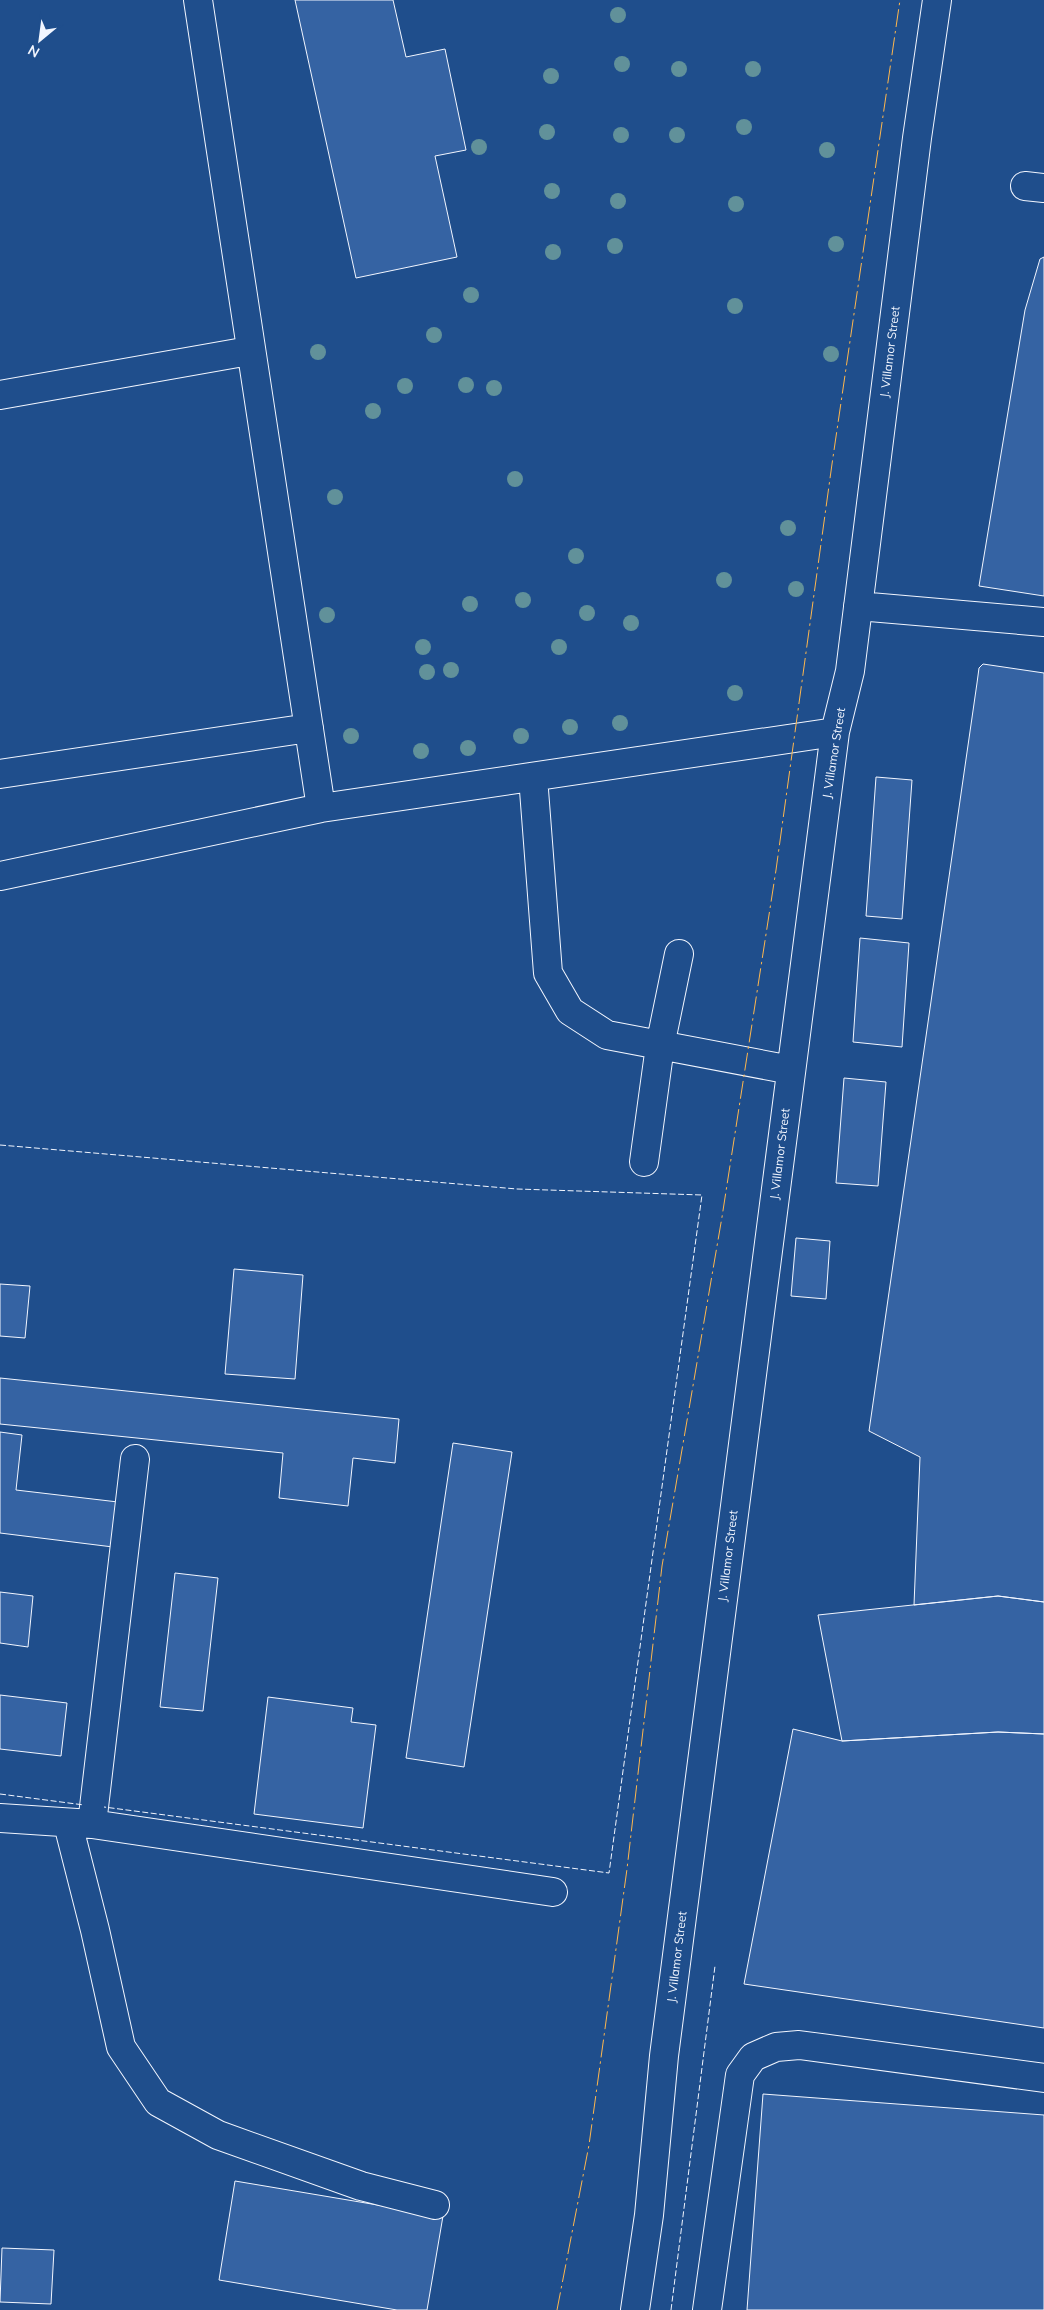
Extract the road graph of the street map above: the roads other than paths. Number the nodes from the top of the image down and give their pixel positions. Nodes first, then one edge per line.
1 (198, 0) edge
2 (937, 0) edge
3 (249, 351) junction
4 (0, 394) edge
5 (858, 606) junction
6 (1044, 622) edge
7 (309, 728) junction
8 (835, 732) junction
9 (0, 774) edge
10 (533, 777) junction
11 (321, 808) junction
12 (0, 876) edge
13 (679, 954) dead end
14 (660, 1046) junction
15 (791, 1070) junction
16 (644, 1162) dead end
17 (135, 1459) dead end
18 (0, 1818) edge
19 (80, 1824) junction
20 (553, 1892) dead end
21 (1044, 2078) edge
22 (435, 2205) dead end
23 (635, 2310) edge
24 (707, 2310) edge

1 - 3 street
2 - 5 street, J. Villamor Street
3 - 4 street
3 - 7 street
5 - 6 street
5 - 8 street, J. Villamor Street
7 - 9 street
7 - 11 street
8 - 10 street
8 - 15 street, J. Villamor Street
10 - 11 street
10 - 14 street
11 - 12 street
13 - 14 street
14 - 15 street
14 - 16 street
15 - 23 street, J. Villamor Street
17 - 19 street
18 - 19 street
19 - 20 street
19 - 22 street
21 - 24 street

